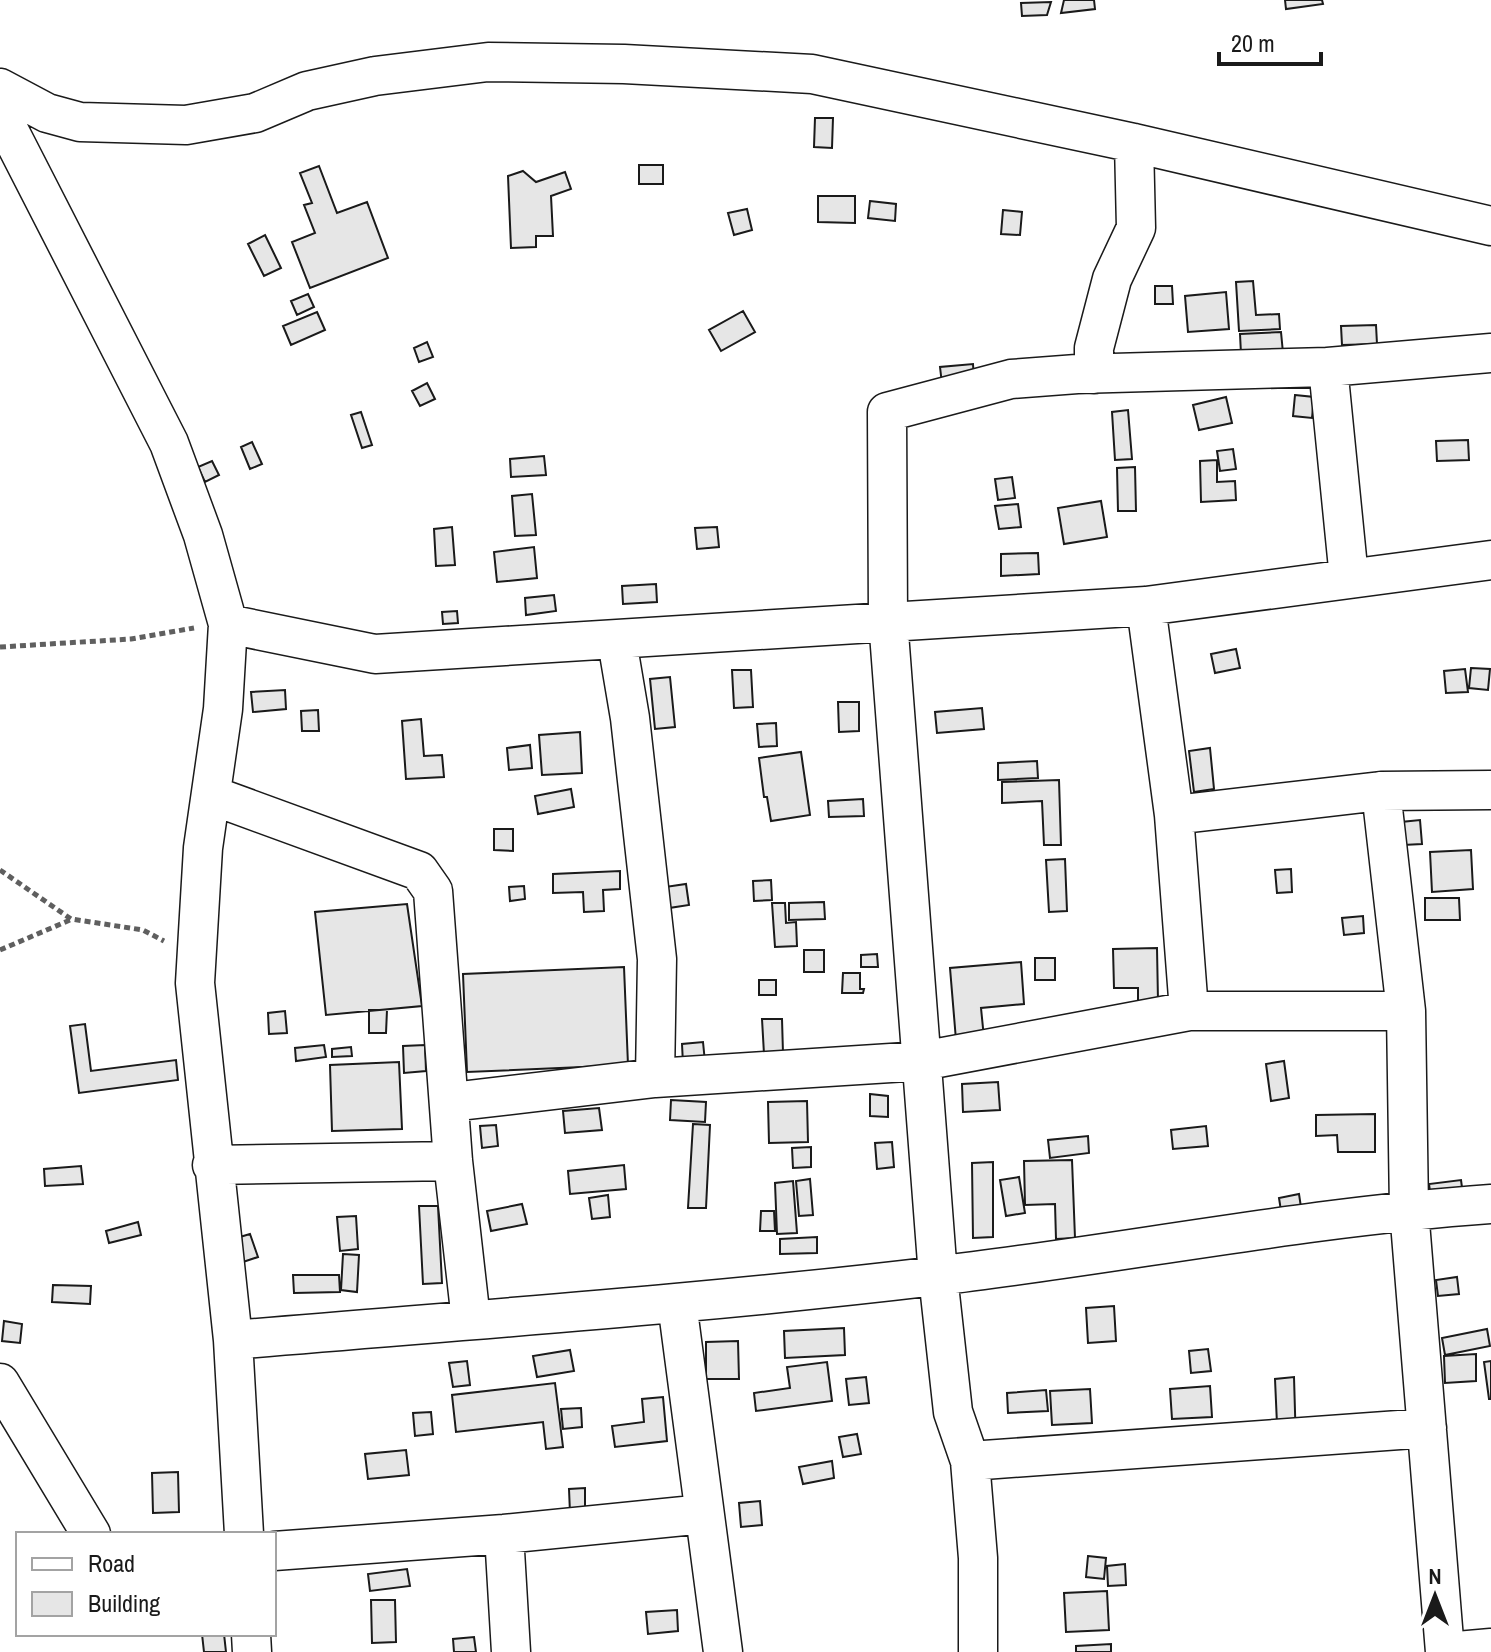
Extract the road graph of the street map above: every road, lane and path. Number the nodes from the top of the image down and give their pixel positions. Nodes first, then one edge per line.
1 (0, 88) edge
2 (0, 113) edge
3 (1134, 143) junction
4 (1491, 226) edge
5 (1491, 353) edge
6 (1328, 367) junction
7 (1094, 374) junction
8 (1491, 560) edge
9 (1349, 578) junction
10 (1146, 606) junction
11 (888, 620) junction
12 (228, 624) junction
13 (617, 641) junction
14 (0, 647) edge
15 (1491, 790) edge
16 (1381, 791) junction
17 (211, 795) junction
18 (1174, 815) junction
19 (0, 870) edge
20 (71, 919) junction
21 (0, 950) edge
22 (195, 983) junction
23 (1189, 1011) junction
24 (1406, 1011) junction
25 (922, 1061) junction
26 (655, 1078) junction
27 (451, 1102) junction
28 (453, 1161) junction
29 (212, 1165) junction
30 (1491, 1204) edge
31 (1409, 1210) junction
32 (938, 1276) junction
33 (677, 1303) junction
34 (471, 1320) junction
35 (233, 1340) junction
36 (0, 1383) edge
37 (1427, 1428) junction
38 (970, 1461) junction
39 (704, 1514) junction
40 (90, 1532) edge
41 (244, 1532) edge
42 (504, 1534) junction
43 (276, 1551) edge
44 (1491, 1648) edge
45 (511, 1652) edge
46 (723, 1652) edge
47 (978, 1652) edge
48 (1446, 1652) edge

1 - 3 street
2 - 12 street
3 - 4 street
3 - 7 street
5 - 6 street
6 - 7 street
6 - 9 street
7 - 11 street
8 - 9 street
9 - 10 street
10 - 11 street
10 - 18 street
11 - 13 street
11 - 25 street
12 - 13 street
12 - 14 path
12 - 17 street
13 - 26 street
15 - 16 street
16 - 18 street
16 - 24 street
17 - 22 street
17 - 27 street
18 - 23 street
19 - 20 path
20 - 21 path
20 - 22 path
22 - 29 street
23 - 24 street
23 - 25 street
24 - 31 street
25 - 26 street
25 - 32 street
26 - 27 street
27 - 28 street
28 - 29 street
28 - 34 street
29 - 35 street
30 - 31 street
31 - 32 street
31 - 37 street
32 - 33 street
32 - 38 street
33 - 34 street
33 - 39 street
34 - 35 street
35 - 41 street
36 - 40 street
37 - 38 street
37 - 48 street
38 - 47 street
39 - 42 street
39 - 46 street
42 - 43 street
42 - 45 street
44 - 48 street

